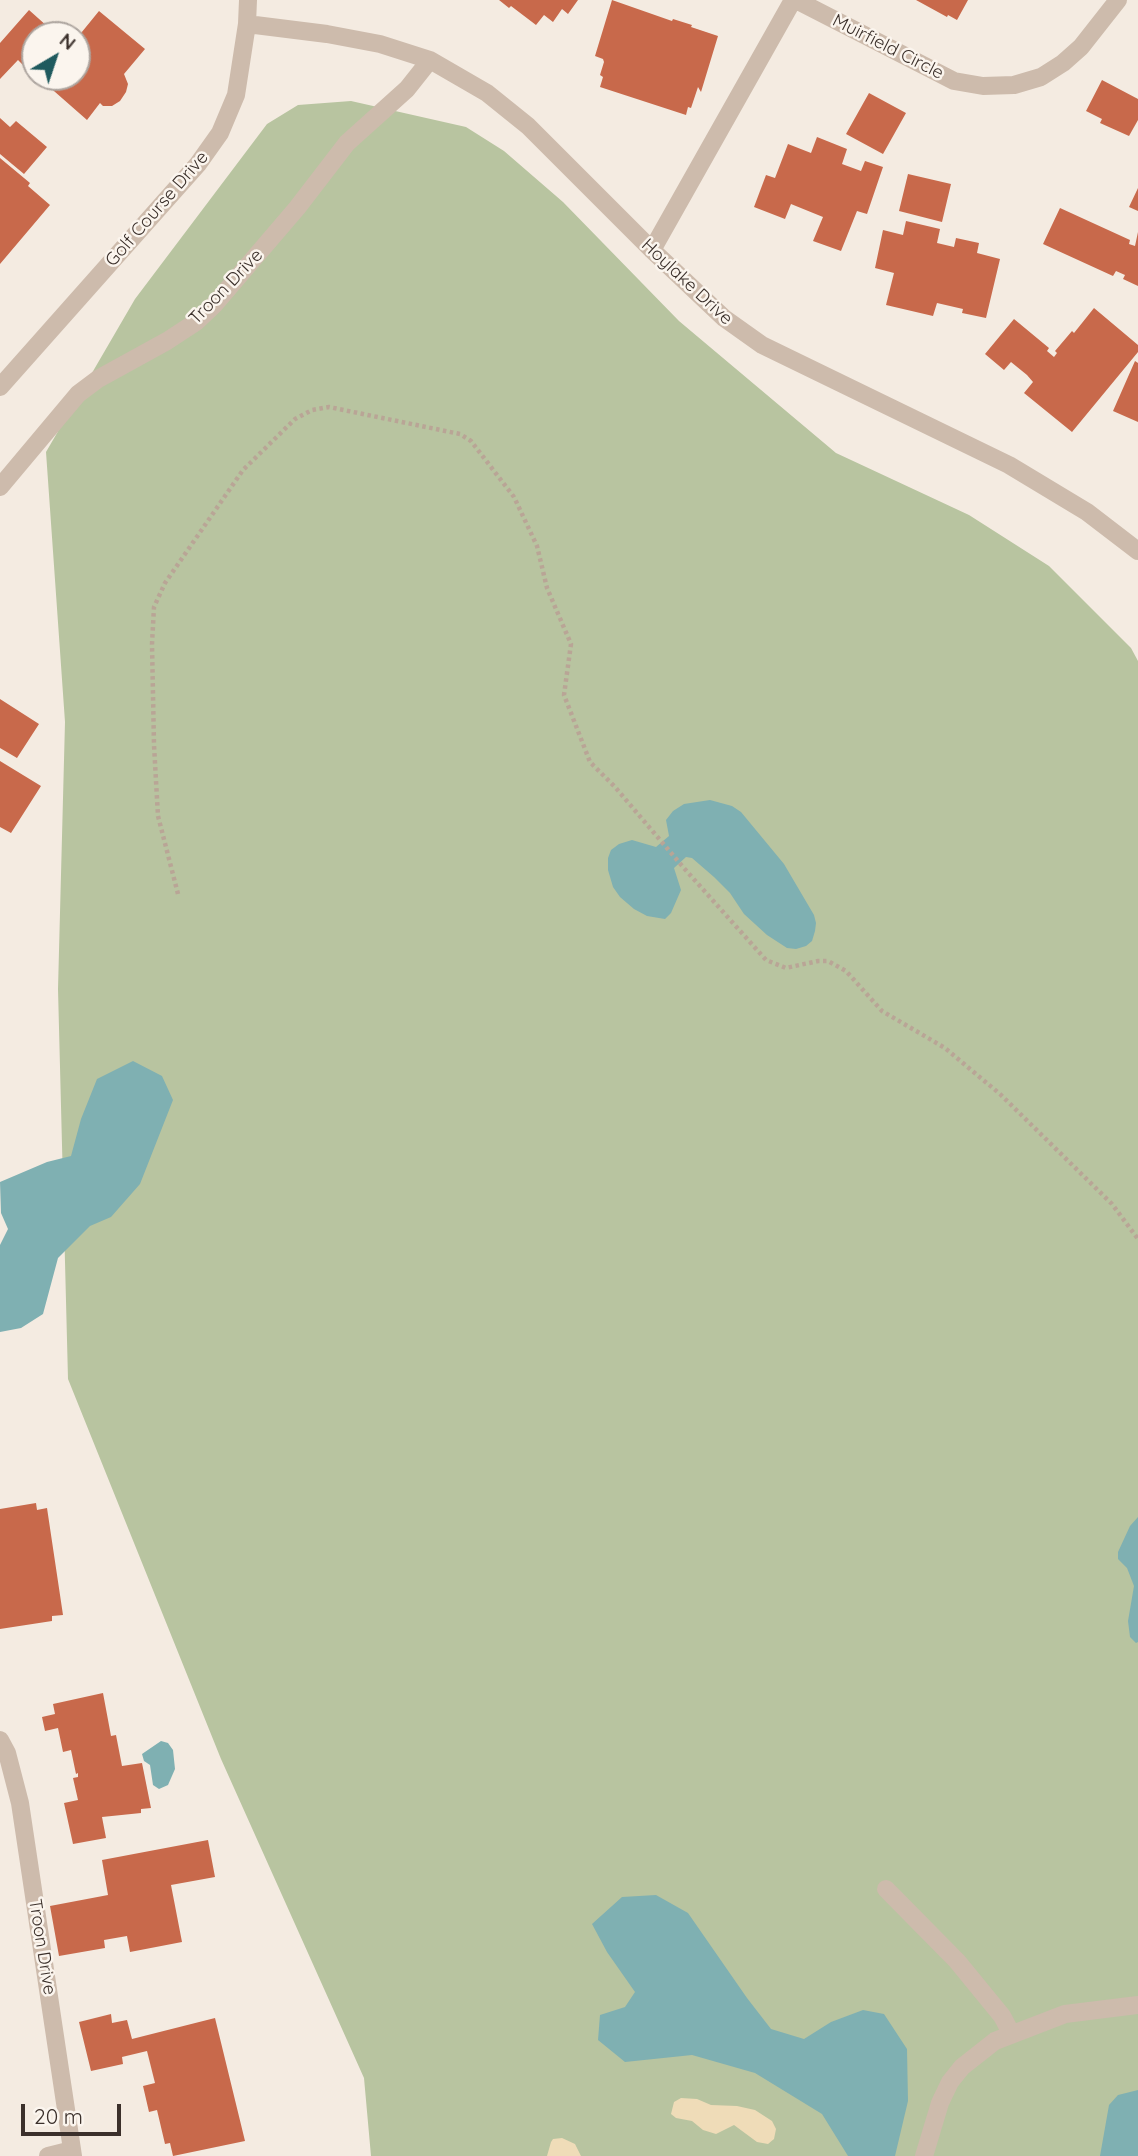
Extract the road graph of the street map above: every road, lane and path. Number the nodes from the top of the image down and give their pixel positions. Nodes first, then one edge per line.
1 (248, 0) edge
2 (794, 0) edge
3 (1118, 0) edge
4 (247, 24) junction
5 (430, 60) junction
6 (652, 250) junction
7 (0, 387) edge
8 (0, 487) edge
9 (1138, 551) edge
10 (178, 894) dead end
11 (1138, 1239) edge
12 (0, 1740) edge
13 (886, 1889) dead end
14 (1138, 2005) edge
15 (1011, 2033) junction
16 (73, 2153) edge
17 (48, 2156) edge
18 (924, 2156) edge

1 - 4 street, Golf Course Drive
2 - 3 street, Muirfield Circle
2 - 6 street, Muirfield Circle
4 - 5 street, Hoylake Drive
4 - 7 street, Golf Course Drive
5 - 6 street, Hoylake Drive
5 - 8 street, Troon Drive
6 - 9 street, Hoylake Drive
10 - 11 path
12 - 16 street, Troon Drive
13 - 15 street
14 - 15 street
15 - 18 street
16 - 17 street

